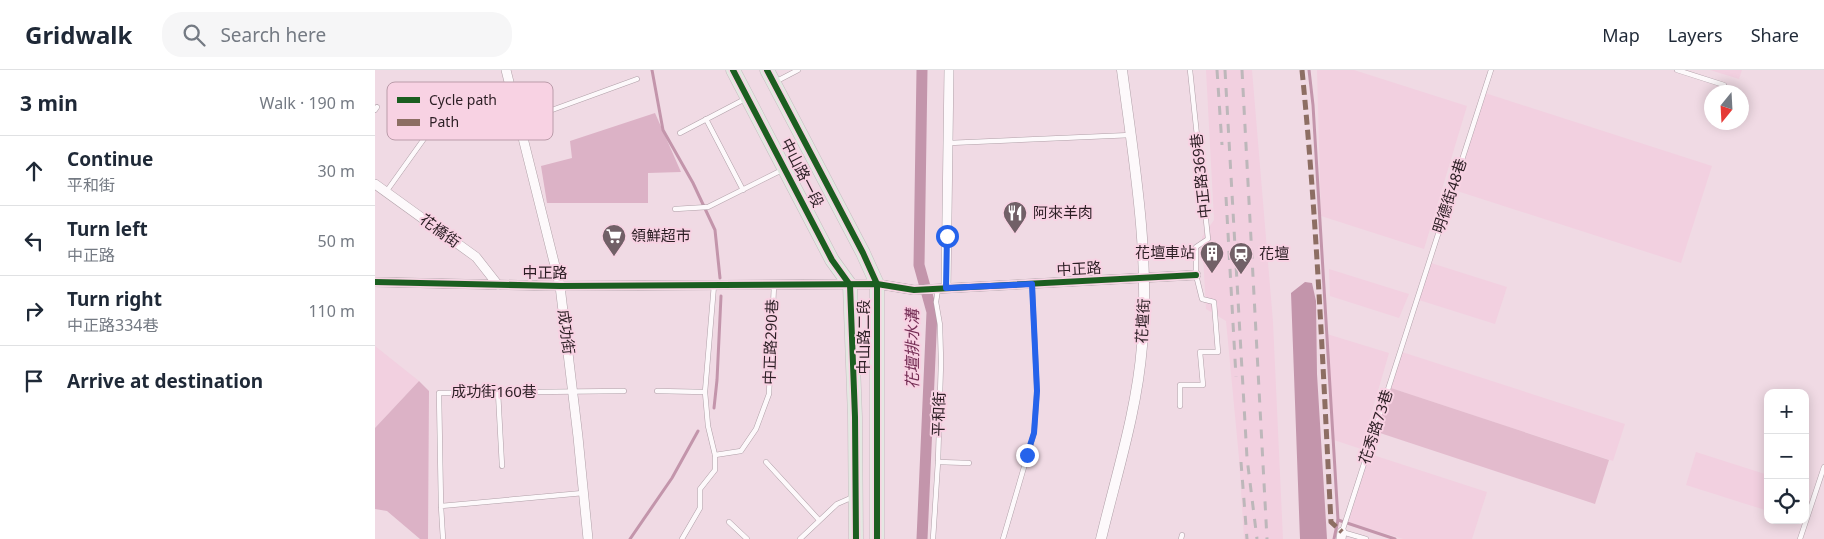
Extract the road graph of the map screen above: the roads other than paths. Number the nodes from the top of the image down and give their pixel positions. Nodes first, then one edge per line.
1 (733, 70) edge
2 (767, 70) edge
3 (798, 70) edge
4 (949, 70) edge
5 (1122, 70) edge
6 (1190, 70) edge
7 (1491, 70) edge
8 (1677, 70) edge
9 (637, 79) dead end
10 (774, 82) junction
11 (1724, 85) dead end
12 (749, 98) junction
13 (553, 110) edge
14 (706, 119) junction
15 (680, 133) dead end
16 (1131, 135) junction
17 (423, 140) edge
18 (524, 140) edge
19 (949, 143) junction
20 (786, 169) junction
21 (375, 184) edge
22 (743, 190) junction
23 (386, 192) junction
24 (675, 209) dead end
25 (1196, 275) junction
26 (1145, 278) junction
27 (375, 282) edge
28 (877, 284) junction
29 (1032, 284) junction
30 (498, 285) junction
31 (714, 285) junction
32 (774, 285) junction
33 (850, 285) junction
34 (560, 286) junction
35 (939, 288) junction
36 (1410, 322) joint
37 (624, 391) dead end
38 (657, 391) dead end
39 (498, 392) junction
40 (573, 392) junction
41 (705, 392) junction
42 (1180, 406) dead end
43 (715, 455) junction
44 (766, 462) dead end
45 (938, 462) junction
46 (969, 462) dead end
47 (502, 466) dead end
48 (1824, 467) edge
49 (583, 493) junction
50 (856, 496) junction
51 (441, 506) junction
52 (819, 520) junction
53 (729, 522) dead end
54 (1342, 535) edge
55 (443, 539) edge
56 (588, 539) edge
57 (682, 539) edge
58 (747, 539) edge
59 (800, 539) edge
60 (855, 539) edge
61 (877, 539) edge
62 (933, 539) edge
63 (1003, 539) edge
64 (1101, 539) edge
65 (1366, 539) edge
66 (1800, 539) edge

1 - 12 main road, 中山路一段
2 - 10 main road, 中山路一段
3 - 10 lane
4 - 19 street, 平和街
5 - 16 street, 花壇街
6 - 25 lane, 中正路369巷
7 - 36 lane, 明德街48巷
8 - 11 lane
9 - 13 lane
10 - 28 main road, 中山路一段
12 - 14 lane
12 - 20 main road, 中山路一段
14 - 15 lane
14 - 22 lane
16 - 19 lane
16 - 26 street, 花壇街
17 - 23 lane
18 - 34 street, 成功街
19 - 35 street, 平和街
20 - 22 lane
20 - 33 main road, 中山路一段
21 - 23 street, 花橋街
22 - 24 lane
23 - 30 street, 花橋街
25 - 26 street, 中正路
25 - 42 lane
26 - 29 street, 中正路
26 - 64 street, 花壇街
27 - 30 street, 中正路
28 - 33 street
28 - 35 street, 中正路
28 - 61 main road, 中山路二段
29 - 35 street, 中正路
29 - 63 lane
30 - 34 street, 中正路
31 - 32 street, 中正路
31 - 34 street, 中正路
31 - 41 lane
32 - 33 street
32 - 43 lane, 中正路290巷
33 - 50 main road, 中山路二段
34 - 40 street, 成功街
35 - 45 lane, 平和街
36 - 54 lane, 花秀路73巷
37 - 40 lane, 成功街160巷
38 - 41 lane
39 - 40 lane, 成功街160巷
39 - 47 lane
39 - 51 lane, 成功街160巷
40 - 49 street, 成功街
41 - 43 lane
43 - 57 lane
44 - 52 lane
45 - 46 lane
45 - 62 lane, 平和街
48 - 66 lane
49 - 51 lane
49 - 56 street, 成功街
50 - 52 lane
50 - 60 main road, 中山路二段
51 - 55 lane
52 - 59 lane
53 - 58 lane
54 - 65 lane, 花秀路73巷

